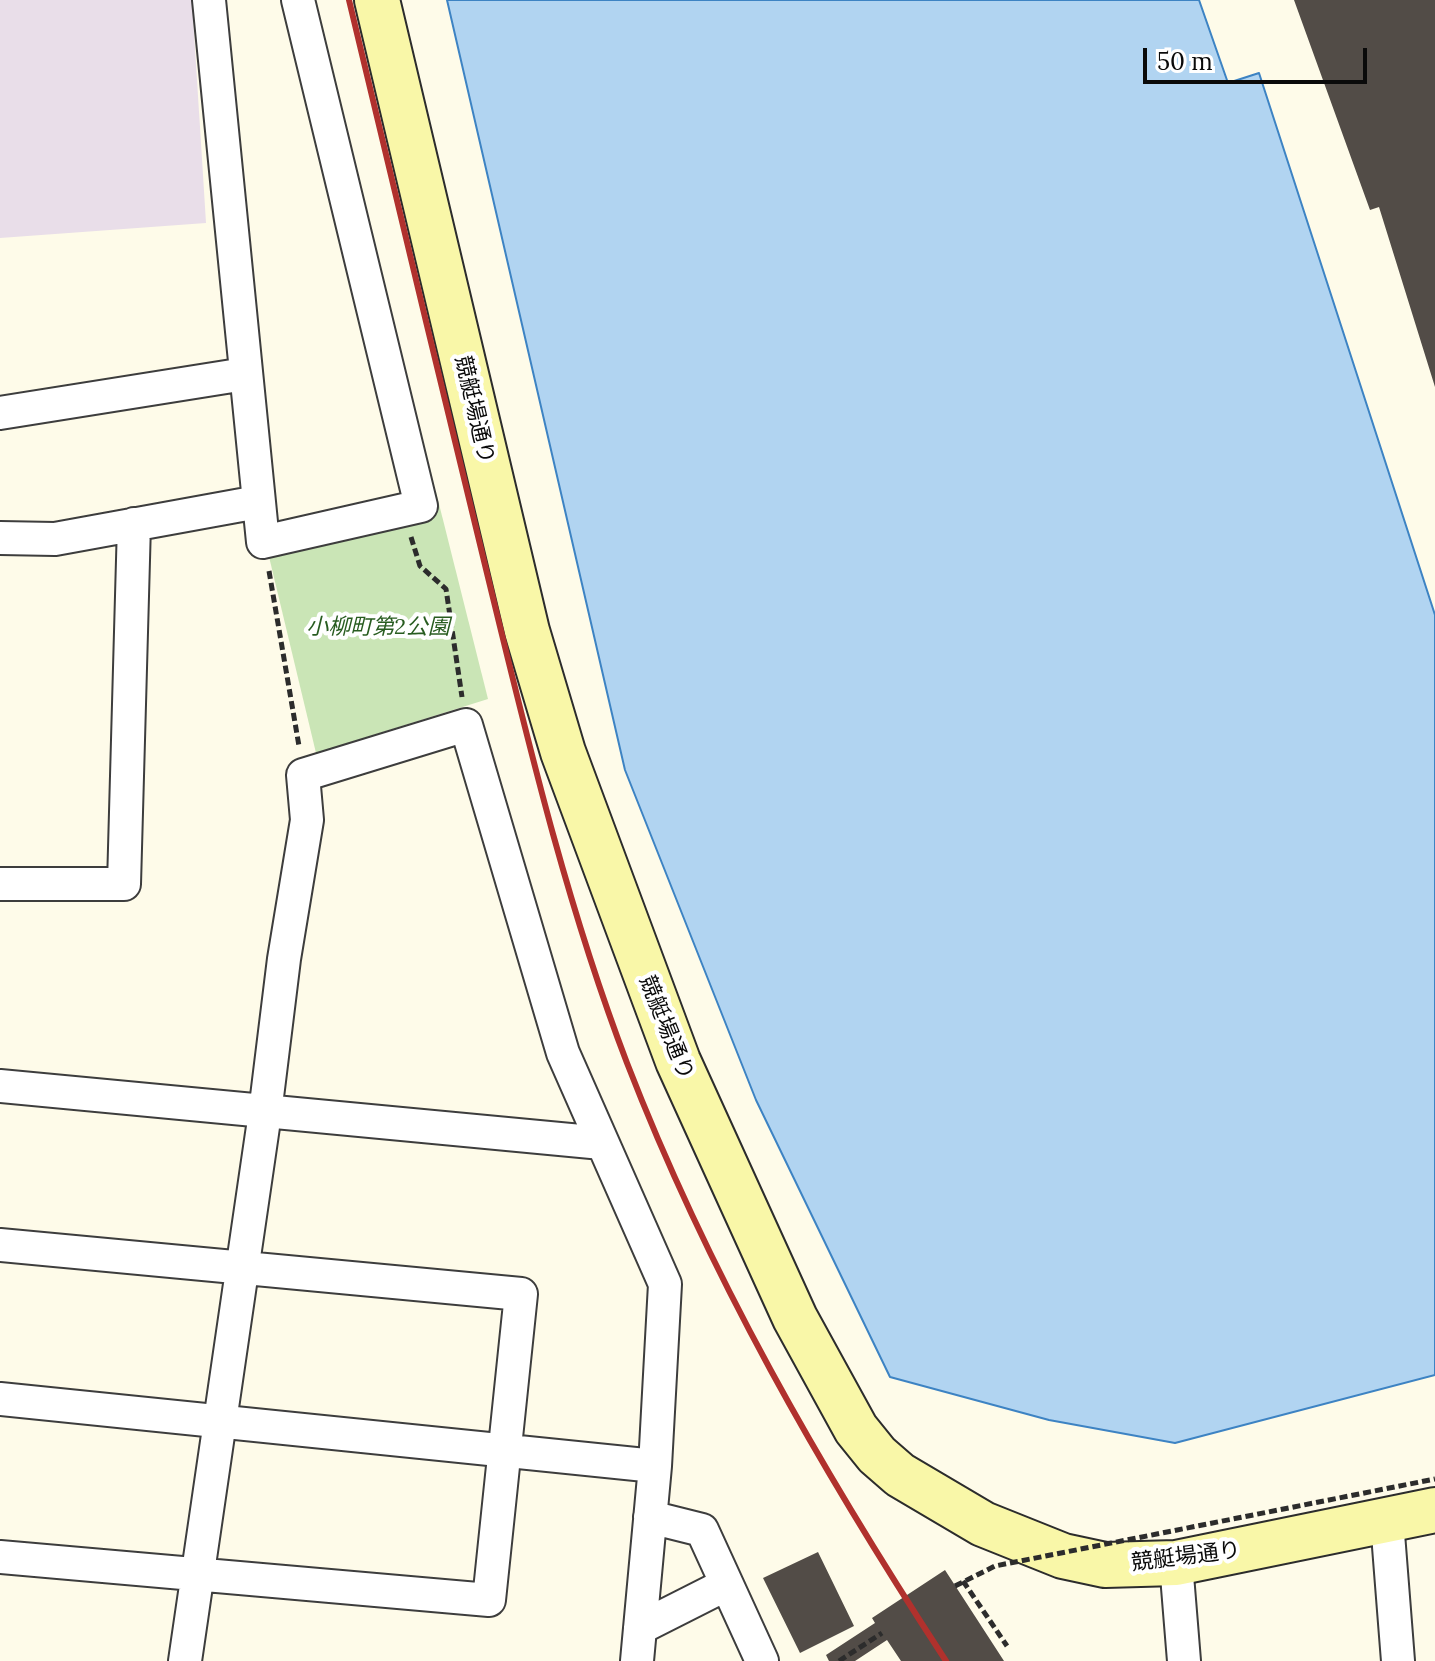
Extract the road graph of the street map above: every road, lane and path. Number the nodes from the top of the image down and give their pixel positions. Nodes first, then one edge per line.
1 (209, 0) edge
2 (298, 0) edge
3 (377, 0) edge
4 (245, 374) junction
5 (0, 413) edge
6 (258, 502) junction
7 (404, 511) junction
8 (134, 524) junction
9 (0, 538) edge
10 (263, 542) junction
11 (466, 725) junction
12 (303, 775) junction
13 (0, 884) edge
14 (0, 1086) edge
15 (265, 1113) junction
16 (602, 1143) junction
17 (0, 1245) edge
18 (241, 1269) junction
19 (0, 1399) edge
20 (221, 1422) junction
21 (505, 1451) junction
22 (655, 1466) junction
23 (1435, 1479) edge
24 (1435, 1510) edge
25 (650, 1517) junction
26 (1387, 1521) junction
27 (0, 1557) edge
28 (1176, 1563) junction
29 (196, 1574) junction
30 (963, 1581) junction
31 (725, 1585) junction
32 (955, 1586) dead end
33 (640, 1628) junction
34 (882, 1633) dead end
35 (1007, 1646) dead end
36 (185, 1661) edge
37 (637, 1661) edge
38 (762, 1661) edge
39 (839, 1661) edge
40 (1184, 1661) edge
41 (1398, 1661) edge

1 - 4 street
2 - 7 street
3 - 28 street, 競艇場通り
4 - 5 street
4 - 6 street
6 - 8 street
6 - 10 street
7 - 10 street
7 - 11 path
8 - 9 street
8 - 13 street
10 - 12 path
11 - 12 street
11 - 16 street
12 - 15 street
14 - 15 street
15 - 16 street
15 - 18 street
16 - 22 street
17 - 18 street
18 - 20 street
18 - 21 street
19 - 20 street
20 - 21 street
20 - 29 street
21 - 22 street
21 - 29 street
22 - 25 street
23 - 30 path, bridge
24 - 26 street, 競艇場通り
25 - 31 street
25 - 33 street
26 - 28 street, 競艇場通り
26 - 41 street
27 - 29 street
28 - 40 street
29 - 36 street
30 - 32 path, bridge
30 - 35 path
31 - 33 street
31 - 38 street
33 - 37 street
34 - 39 path

